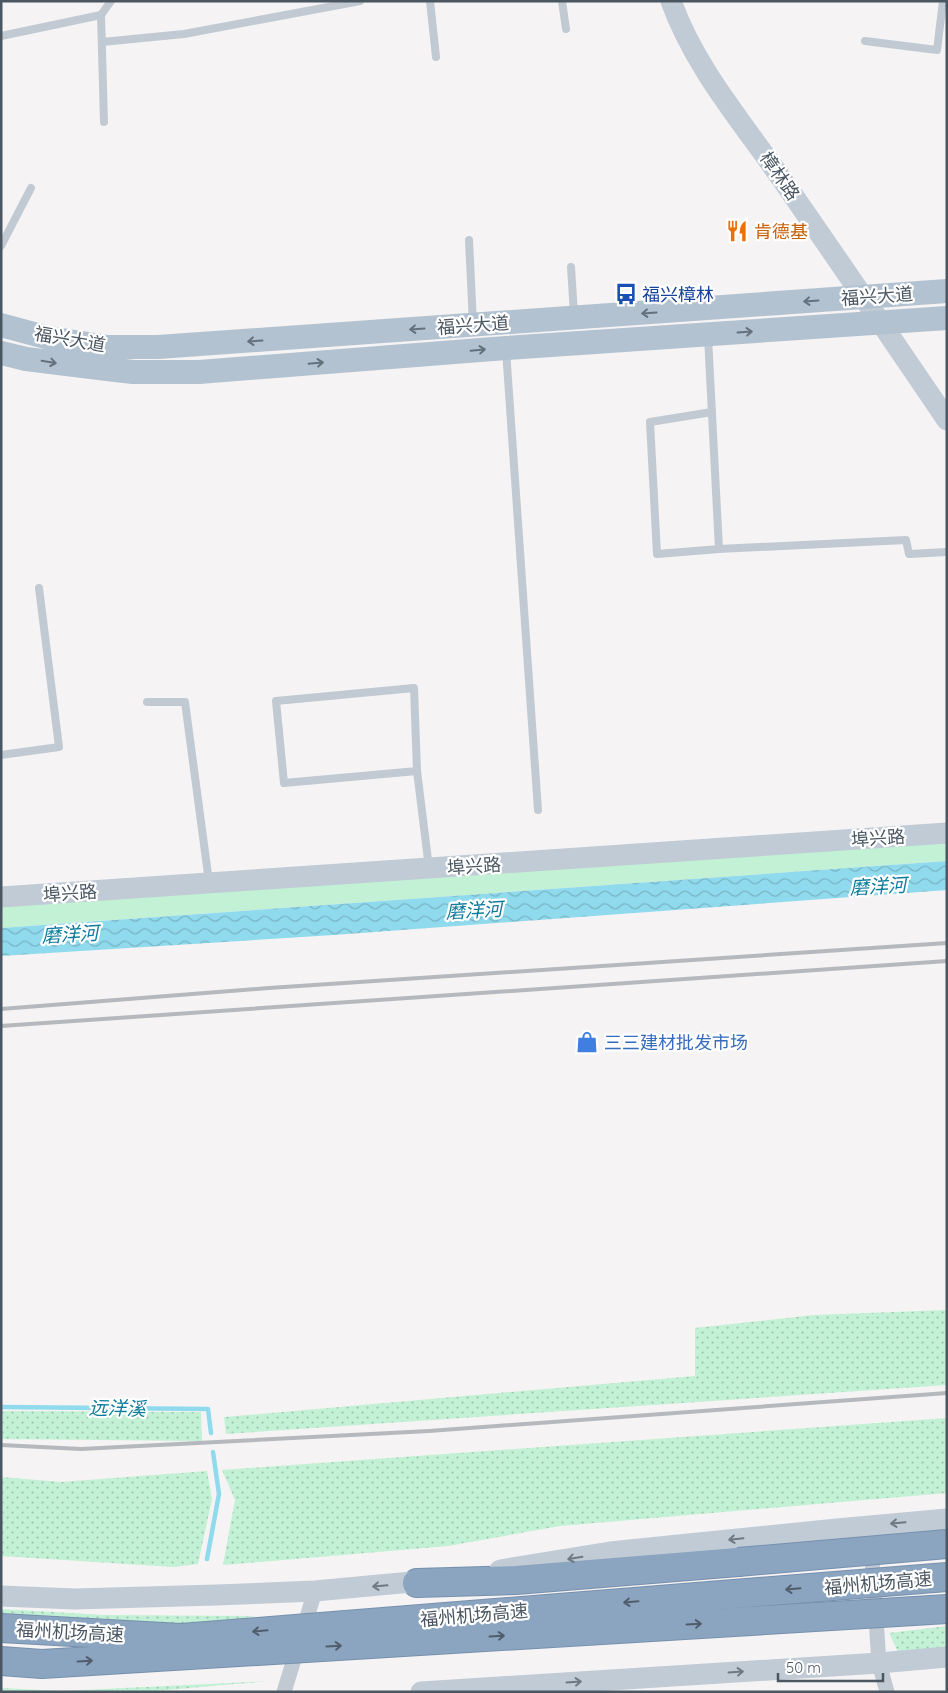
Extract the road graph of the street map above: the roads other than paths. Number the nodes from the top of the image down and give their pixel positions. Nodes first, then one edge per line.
1 (111, 1) edge
2 (360, 1) edge
3 (430, 1) edge
4 (562, 1) edge
5 (671, 1) edge
6 (943, 1) edge
7 (101, 15) junction
8 (566, 29) dead end
9 (1, 36) edge
10 (864, 40) dead end
11 (102, 42) junction
12 (436, 57) dead end
13 (104, 122) dead end
14 (31, 188) dead end
15 (469, 240) dead end
16 (1, 246) edge
17 (571, 267) dead end
18 (947, 291) edge
19 (864, 298) junction
20 (574, 318) junction
21 (947, 318) edge
22 (880, 322) junction
23 (1, 325) edge
24 (473, 325) junction
25 (708, 335) junction
26 (506, 348) junction
27 (1, 353) edge
28 (712, 412) junction
29 (947, 420) edge
30 (719, 549) junction
31 (947, 552) edge
32 (39, 588) dead end
33 (146, 702) dead end
34 (1, 755) edge
35 (417, 771) junction
36 (538, 810) dead end
37 (947, 833) edge
38 (429, 869) junction
39 (210, 884) junction
40 (1, 897) edge
41 (947, 1519) edge
42 (870, 1526) junction
43 (947, 1544) edge
44 (947, 1577) edge
45 (417, 1583) junction
46 (315, 1591) junction
47 (1, 1596) edge
48 (947, 1609) edge
49 (1, 1628) edge
50 (947, 1657) edge
51 (1, 1661) edge
52 (879, 1663) junction
53 (42, 1664) junction
54 (1, 1667) edge
55 (536, 1688) edge
56 (284, 1692) edge
57 (421, 1692) edge
58 (887, 1692) edge

1 - 7 lane
2 - 11 lane
3 - 12 lane
4 - 8 lane
5 - 19 main road, 樟林路
6 - 10 lane
7 - 9 lane
7 - 11 lane
11 - 13 lane
14 - 16 lane
15 - 24 lane
17 - 20 lane
18 - 19 main road, 福兴大道
19 -> 20 main road, 福兴大道
19 - 22 main road, 樟林路
20 - 24 main road, 福兴大道
21 - 22 main road, 福兴大道
25 -> 22 main road, 福兴大道
22 - 29 main road, 樟林路
24 -> 23 main road, 福兴大道
25 - 26 main road, 福兴大道
25 - 28 lane
27 -> 26 main road, 福兴大道
26 - 36 lane
28 - 30 lane
28 - 30 lane
30 - 31 lane
32 - 34 lane
33 - 39 lane
35 - 35 lane
35 - 38 lane
37 - 38 main road, 埠兴路
38 - 39 main road, 埠兴路
39 - 40 main road, 埠兴路
41 -> 42 main road
42 -> 45 main road
42 - 52 street
43 - 45 highway, bridge
44 -> 49 highway, 福州机场高速, bridge
45 -> 46 main road
46 - 47 main road
46 - 56 street
53 -> 48 highway, 福州机场高速, bridge
50 - 52 main road
51 - 53 highway, 福州机场高速, bridge
55 -> 52 main road
52 - 58 street
53 - 54 highway, bridge
55 - 57 main road

